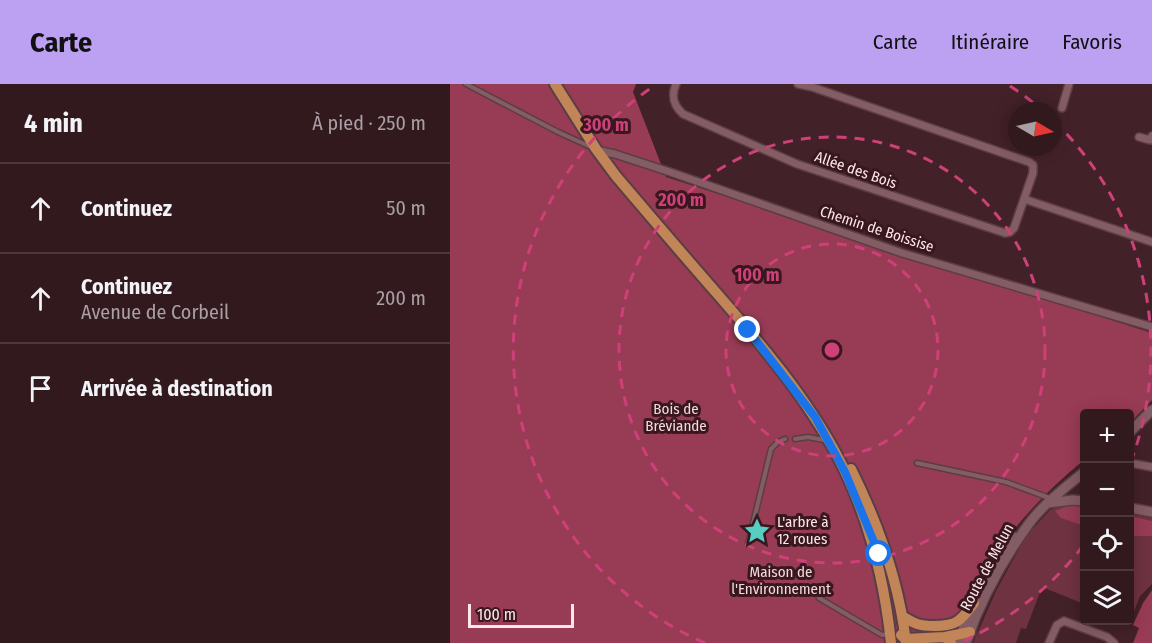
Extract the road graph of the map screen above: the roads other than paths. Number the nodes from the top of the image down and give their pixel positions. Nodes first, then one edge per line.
1 (466, 84) edge
2 (555, 84) edge
3 (676, 84) edge
4 (798, 84) edge
5 (1069, 84) edge
6 (1062, 108) dead end
7 (1152, 136) edge
8 (1139, 137) dead end
9 (596, 149) junction
10 (1024, 199) junction
11 (1152, 242) edge
12 (1152, 327) edge
13 (748, 330) junction
14 (1152, 410) edge
15 (1134, 428) edge
16 (785, 439) dead end
17 (795, 439) dead end
18 (828, 440) junction
19 (917, 463) dead end
20 (1134, 464) edge
21 (1152, 467) edge
22 (1080, 475) edge
23 (1070, 484) junction
24 (1060, 492) junction
25 (1080, 495) edge
26 (1073, 500) junction
27 (1080, 500) edge
28 (1050, 501) junction
29 (1134, 509) edge
30 (1152, 512) edge
31 (1028, 526) junction
32 (748, 544) dead end
33 (819, 598) dead end
34 (974, 603) junction
35 (951, 626) junction
36 (899, 635) edge
37 (964, 638) edge
38 (948, 640) edge
39 (920, 641) edge
40 (1049, 643) edge
41 (1114, 643) edge

1 - 9 lane
2 - 9 main road
3 - 10 street, Allée des Bois
4 - 10 street, Allée des Bois
5 - 6 street
7 - 8 street
9 - 12 street, Chemin de Boissise
9 - 13 main road
10 - 11 street
13 - 18 main road
13 - 36 main road
14 - 15 street
16 - 32 lane
17 - 18 lane
18 - 36 main road
19 - 28 lane
20 - 21 street
22 - 23 street
23 - 24 street
23 - 25 street
24 - 26 street
24 - 28 street
26 - 27 street
26 - 28 street
28 - 31 street
29 - 30 street
31 - 34 street, Route de Melun
31 - 37 street, Route de Melun
33 - 36 lane
34 - 35 main road
34 - 37 street, Route de Melun
35 - 36 main road
35 - 37 main road
36 - 39 main road
37 - 38 main road
38 - 39 main road
40 - 41 street

